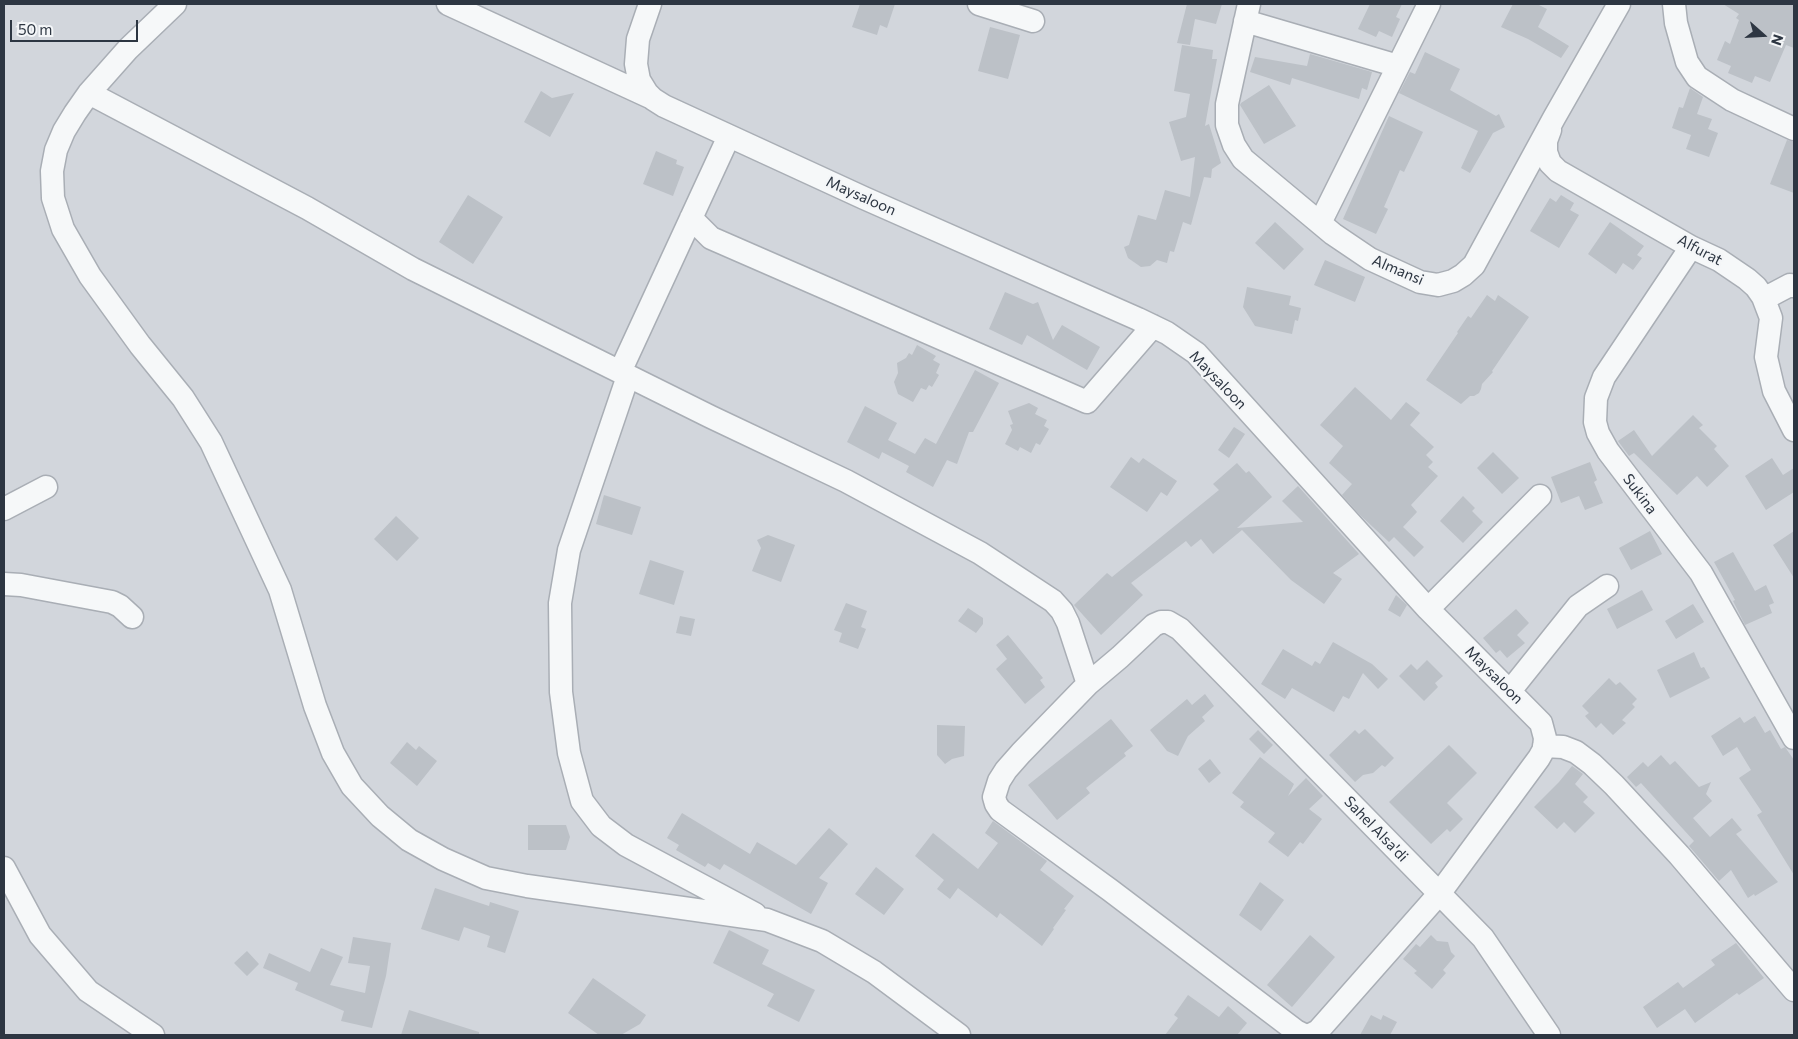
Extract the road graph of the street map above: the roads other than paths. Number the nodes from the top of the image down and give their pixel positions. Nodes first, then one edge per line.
1 (175, 4) edge
2 (448, 4) edge
3 (650, 4) edge
4 (979, 4) edge
5 (1429, 4) edge
6 (1619, 4) edge
7 (1674, 4) edge
8 (1247, 13) edge
9 (1032, 21) dead end
10 (1398, 66) junction
11 (89, 93) junction
12 (653, 99) junction
13 (1554, 118) junction
14 (1794, 129) edge
15 (729, 136) junction
16 (691, 218) junction
17 (1320, 223) junction
18 (1691, 247) junction
19 (1794, 286) edge
20 (1763, 297) junction
21 (1153, 326) junction
22 (624, 374) junction
23 (1794, 430) edge
24 (46, 487) dead end
25 (1540, 496) dead end
26 (4, 509) edge
27 (4, 584) edge
28 (1607, 586) dead end
29 (1428, 609) junction
30 (132, 617) dead end
31 (1088, 684) junction
32 (1510, 691) junction
33 (1794, 738) edge
34 (1544, 746) junction
35 (4, 868) edge
36 (1439, 894) junction
37 (767, 920) junction
38 (1794, 990) edge
39 (153, 1035) edge
40 (959, 1035) edge
41 (1304, 1035) edge
42 (1310, 1035) edge
43 (1548, 1035) edge

1 - 11 street
2 - 12 street
3 - 12 street, Maysaloon
4 - 9 street
5 - 10 street
6 - 13 street, Almansi
7 - 14 street
8 - 10 street
8 - 17 street, Almansi
10 - 17 street
11 - 22 street
11 - 37 street
12 - 15 street, Maysaloon
13 - 17 street, Almansi
13 - 18 street, Alfurat
15 - 16 street
15 - 21 street, Maysaloon
16 - 21 street
16 - 22 street
18 - 20 street, Alfurat
18 - 33 street, Sukina
19 - 20 street
20 - 23 street, Alfurat
21 - 29 street, Maysaloon
22 - 31 street
22 - 37 street
24 - 26 street
25 - 29 street
27 - 30 street
28 - 32 street
29 - 32 street, Maysaloon
31 - 36 street, Sahel Alsa'di
31 - 41 street, Sahel Alsa'di
32 - 34 street, Maysaloon
34 - 36 street
34 - 38 street
35 - 39 street
36 - 42 street
36 - 43 street, Sahel Alsa'di
37 - 40 street

